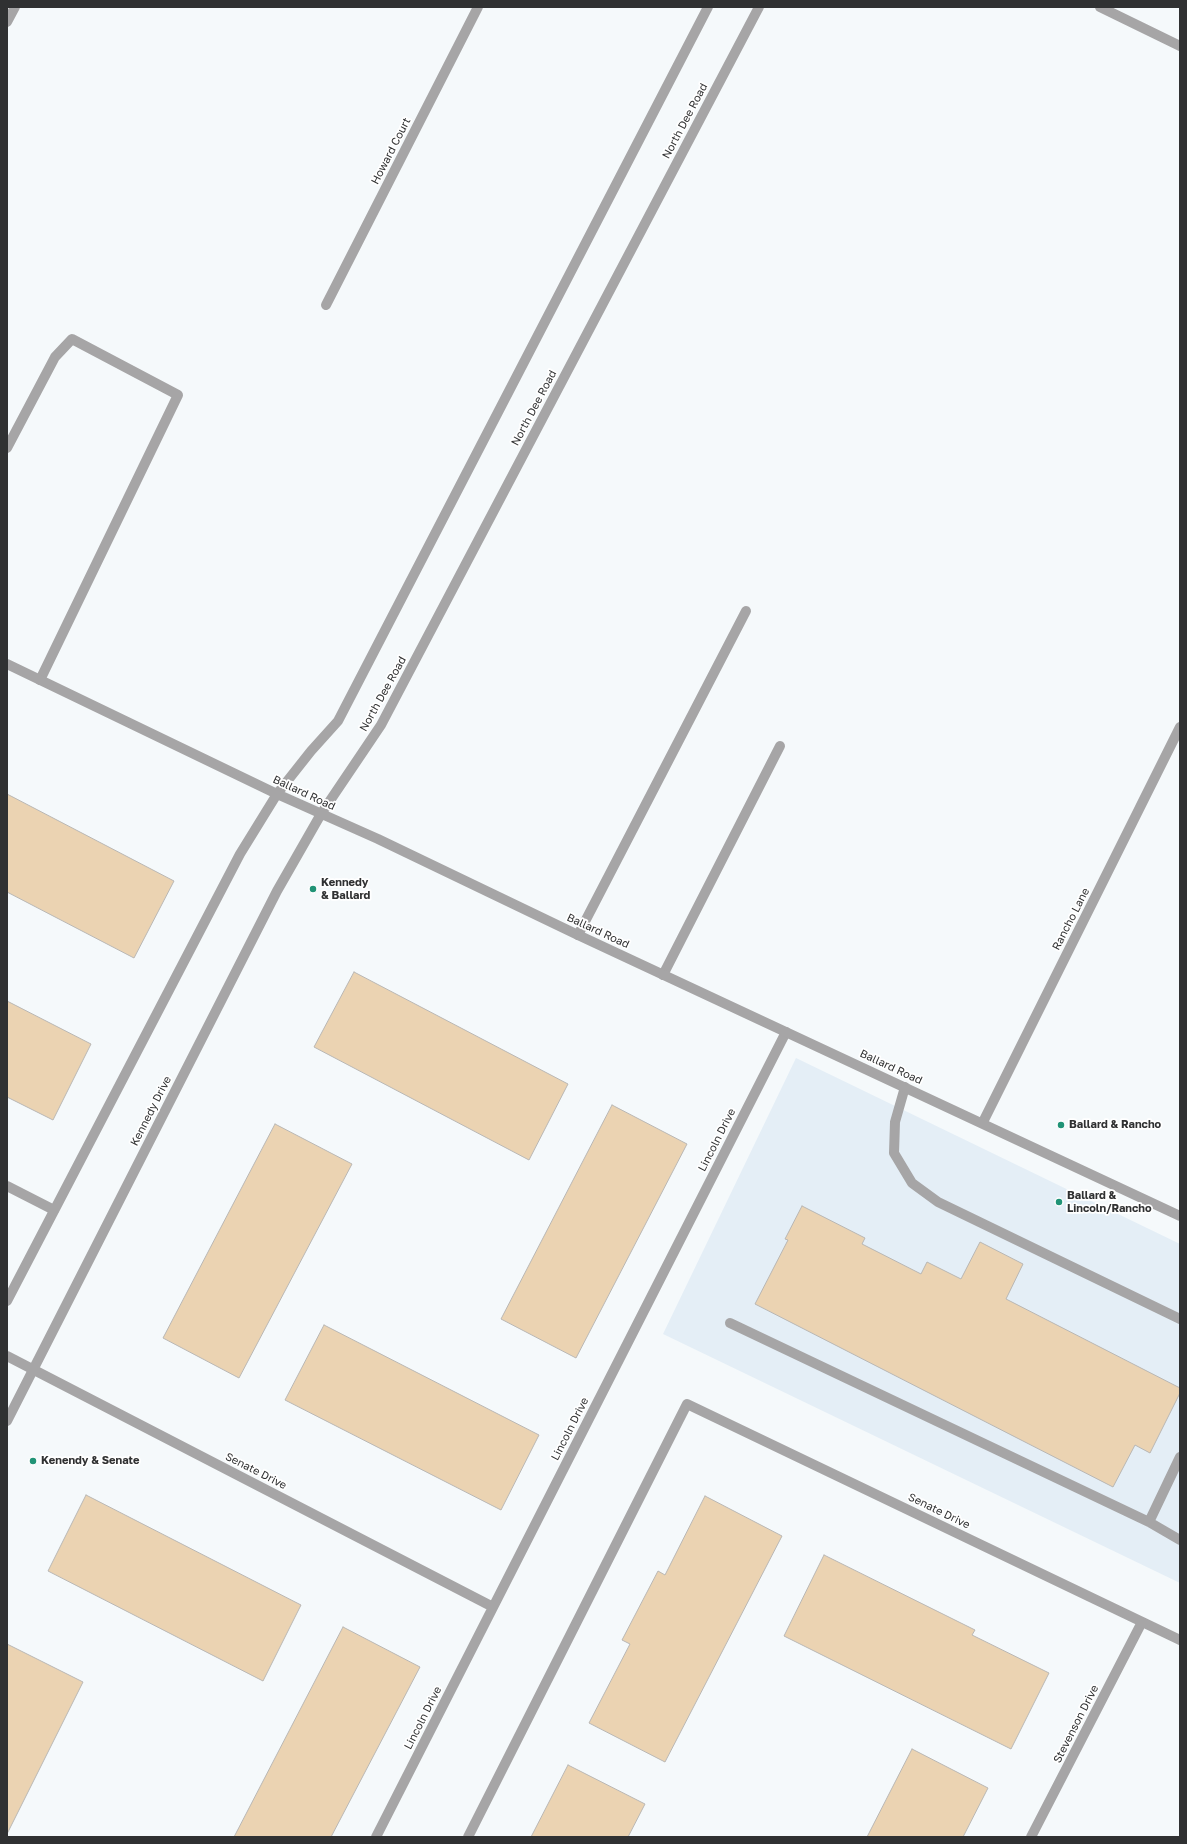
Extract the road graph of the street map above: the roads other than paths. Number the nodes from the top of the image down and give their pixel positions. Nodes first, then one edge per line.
1 (15, 7) edge
2 (478, 7) edge
3 (708, 7) edge
4 (759, 7) edge
5 (1100, 7) edge
6 (7, 22) edge
7 (1180, 46) edge
8 (326, 305) dead end
9 (7, 448) edge
10 (746, 611) dead end
11 (7, 664) edge
12 (40, 680) junction
13 (1180, 727) edge
14 (780, 746) dead end
15 (277, 794) junction
16 (321, 814) junction
17 (578, 935) junction
18 (663, 974) junction
19 (786, 1032) junction
20 (905, 1087) junction
21 (983, 1122) junction
22 (7, 1186) edge
23 (54, 1210) junction
24 (1180, 1216) edge
25 (7, 1301) edge
26 (1180, 1319) edge
27 (730, 1323) dead end
28 (7, 1356) edge
29 (33, 1369) junction
30 (7, 1421) edge
31 (1180, 1458) edge
32 (1149, 1522) junction
33 (1180, 1540) edge
34 (493, 1607) junction
35 (1142, 1622) junction
36 (1180, 1640) edge
37 (376, 1837) edge
38 (468, 1837) edge
39 (1031, 1837) edge

1 - 6 street
2 - 8 street, Howard Court
3 - 15 street
4 - 16 street, North Dee Road
5 - 7 street
9 - 12 street
10 - 17 street
11 - 12 street, Ballard Road
12 - 15 street, Ballard Road
13 - 21 street, Rancho Lane
14 - 18 street
15 - 16 street, Ballard Road
15 - 23 street
16 - 17 street, Ballard Road
16 - 29 street, Kennedy Drive
17 - 18 street, Ballard Road
18 - 19 street, Ballard Road
19 - 20 street, Ballard Road
19 - 34 street, Lincoln Drive
20 - 21 street, Ballard Road
20 - 26 street
21 - 24 street, Ballard Road
22 - 23 street
23 - 25 street
27 - 32 street
28 - 29 street, Senate Drive
29 - 30 street, Kennedy Drive
29 - 34 street, Senate Drive
31 - 32 street
32 - 33 street
34 - 37 street, Lincoln Drive
35 - 36 street, Senate Drive
35 - 38 street, Senate Drive
35 - 39 street, Stevenson Drive

